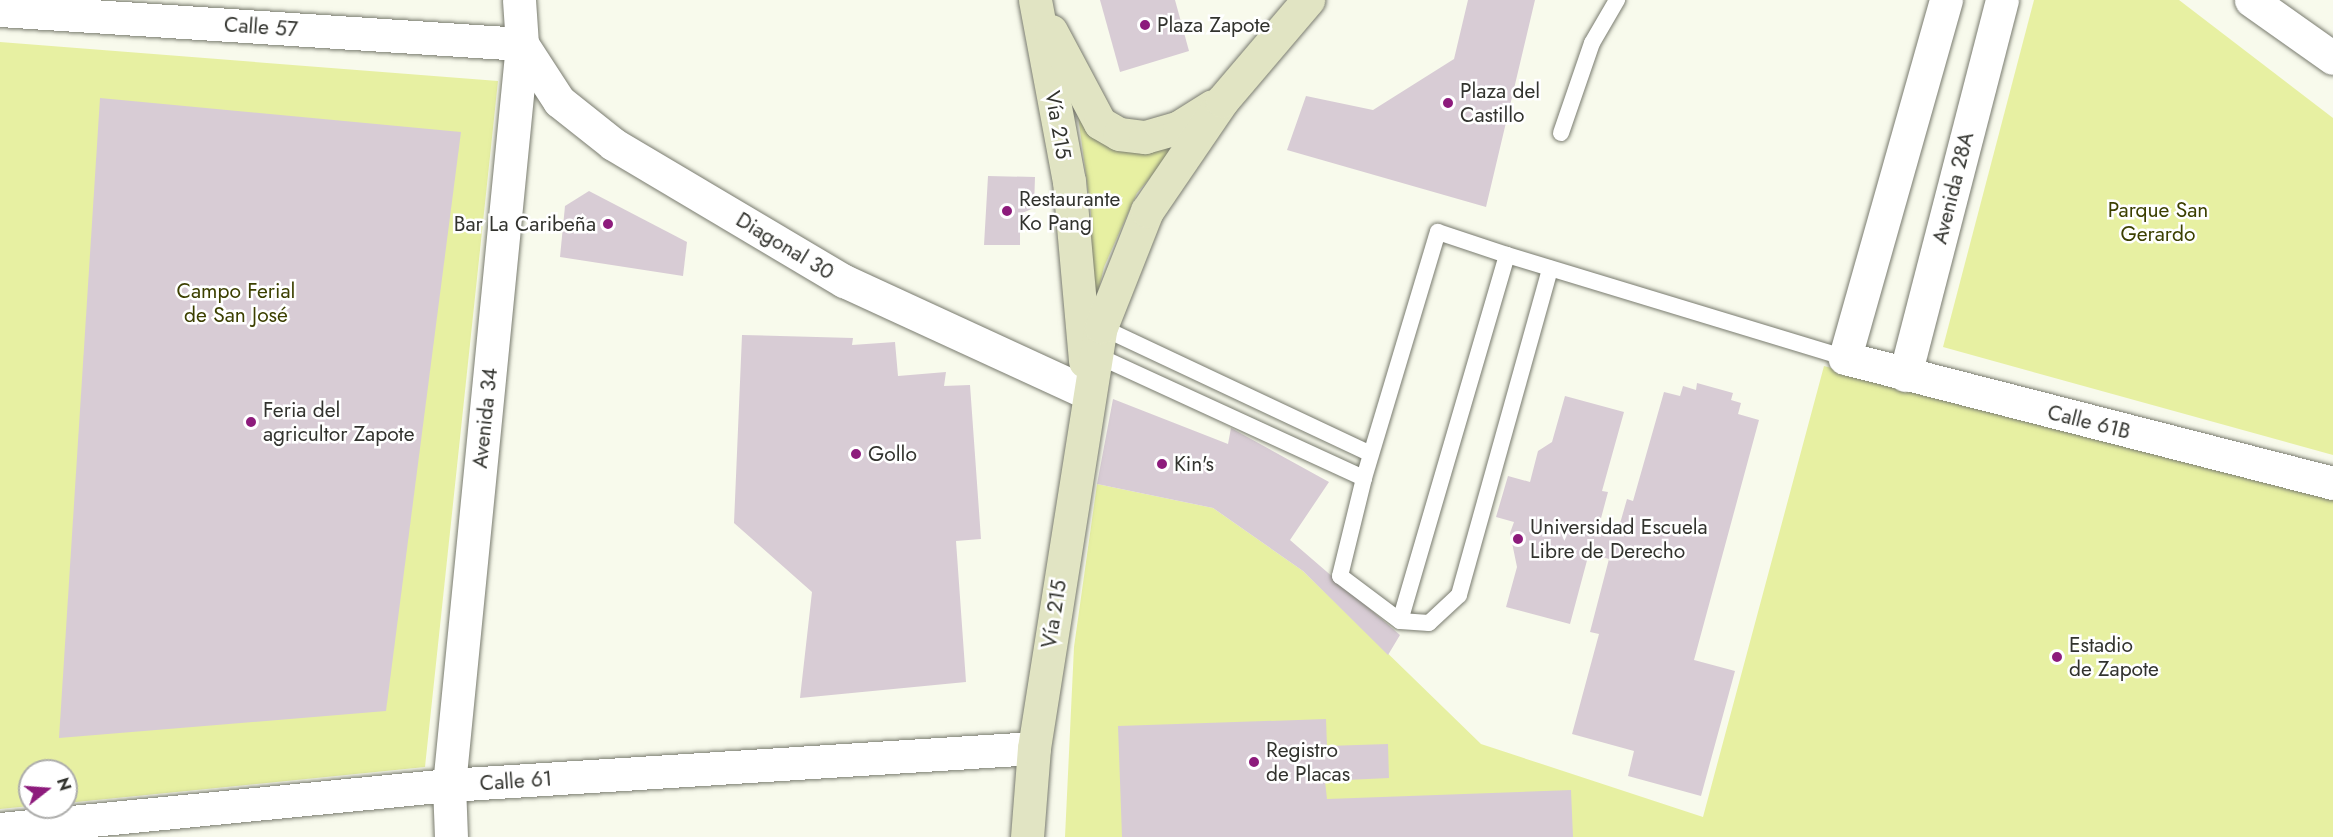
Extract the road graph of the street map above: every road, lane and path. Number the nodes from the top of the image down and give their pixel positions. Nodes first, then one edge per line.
1 (519, 0) edge
2 (1308, 0) edge
3 (1617, 0) edge
4 (1946, 0) edge
5 (2002, 0) edge
6 (2251, 0) edge
7 (1036, 1) edge
8 (0, 10) edge
9 (522, 44) junction
10 (2332, 48) edge
11 (1221, 101) junction
12 (1562, 133) dead end
13 (1507, 255) junction
14 (1550, 268) junction
15 (1098, 341) junction
16 (1845, 358) junction
17 (1905, 375) junction
18 (1088, 393) junction
19 (1371, 454) junction
20 (1364, 478) junction
21 (2333, 483) edge
22 (1400, 621) junction
23 (1034, 748) junction
24 (449, 785) junction
25 (0, 828) edge
26 (451, 837) edge
27 (1027, 837) edge

1 - 9 street, Avenida 34
2 - 11 main road
3 - 12 lane
4 - 16 street
5 - 17 street, Avenida 28A
6 - 10 street
7 - 11 main road
7 - 18 main road, Vía 215
8 - 9 street, Calle 57
9 - 18 street, Diagonal 30
9 - 24 street, Avenida 34
11 - 15 main road, Vía 215
13 - 14 lane
13 - 19 lane
13 - 22 lane
14 - 16 lane
14 - 22 lane
15 - 18 main road, Vía 215
15 - 19 lane
15 - 20 lane
16 - 17 street, Calle 61B
17 - 21 street, Calle 61B
18 - 23 main road, Vía 215
19 - 20 lane
20 - 22 lane
23 - 24 street, Calle 61
23 - 27 main road, Vía 215
24 - 25 street, Calle 61
24 - 26 street, Avenida 34

